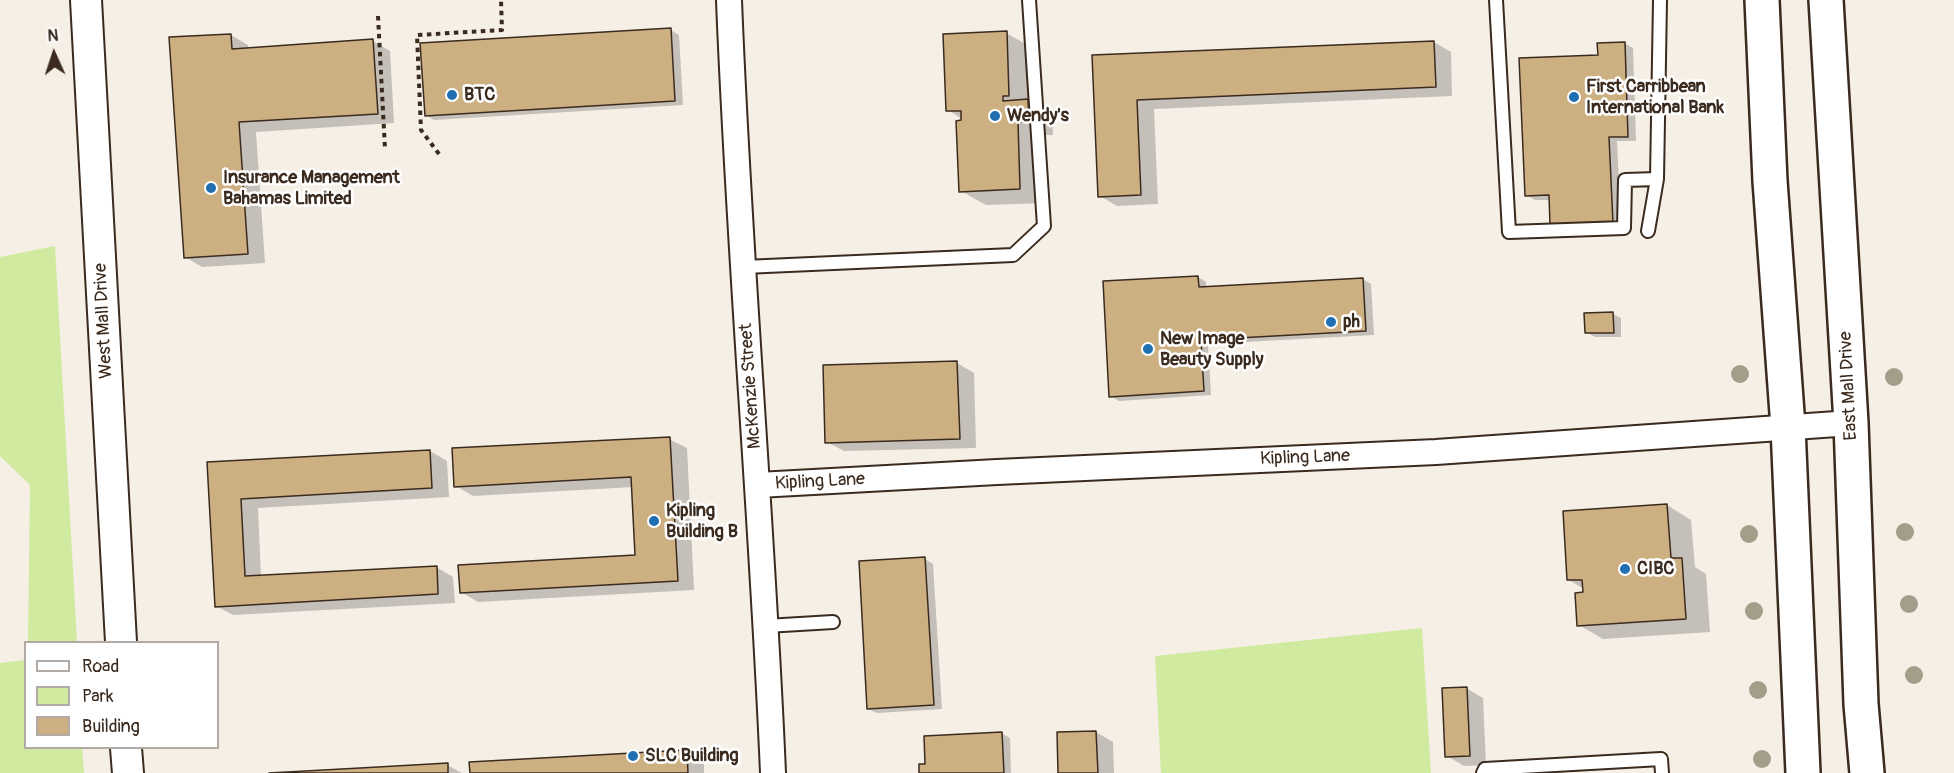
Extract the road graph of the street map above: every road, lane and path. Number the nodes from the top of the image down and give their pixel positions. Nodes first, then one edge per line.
1 (86, 0) edge
2 (501, 0) edge
3 (729, 0) edge
4 (1029, 0) edge
5 (1496, 0) edge
6 (1660, 0) edge
7 (1762, 0) edge
8 (1826, 0) edge
9 (378, 16) dead end
10 (385, 149) dead end
11 (439, 154) dead end
12 (1657, 179) junction
13 (1648, 231) dead end
14 (744, 267) junction
15 (1851, 423) junction
16 (1788, 427) junction
17 (758, 485) junction
18 (833, 621) dead end
19 (766, 626) junction
20 (121, 641) edge
21 (126, 749) edge
22 (128, 773) edge
23 (773, 773) edge
24 (1483, 773) edge
25 (1662, 773) edge
26 (1803, 773) edge
27 (1867, 773) edge

1 - 20 street, West Mall Drive
2 - 11 path
3 - 14 street, McKenzie Street
4 - 14 lane
5 - 12 lane
6 - 12 lane
7 - 16 main road
8 - 15 main road, East Mall Drive
9 - 10 path
12 - 13 lane
14 - 17 street, McKenzie Street
15 - 16 street, Kipling Lane
15 - 27 main road, East Mall Drive
16 - 17 street, Kipling Lane
16 - 26 main road
17 - 19 street, McKenzie Street
18 - 19 lane
19 - 23 street, McKenzie Street
21 - 22 street
24 - 25 lane

